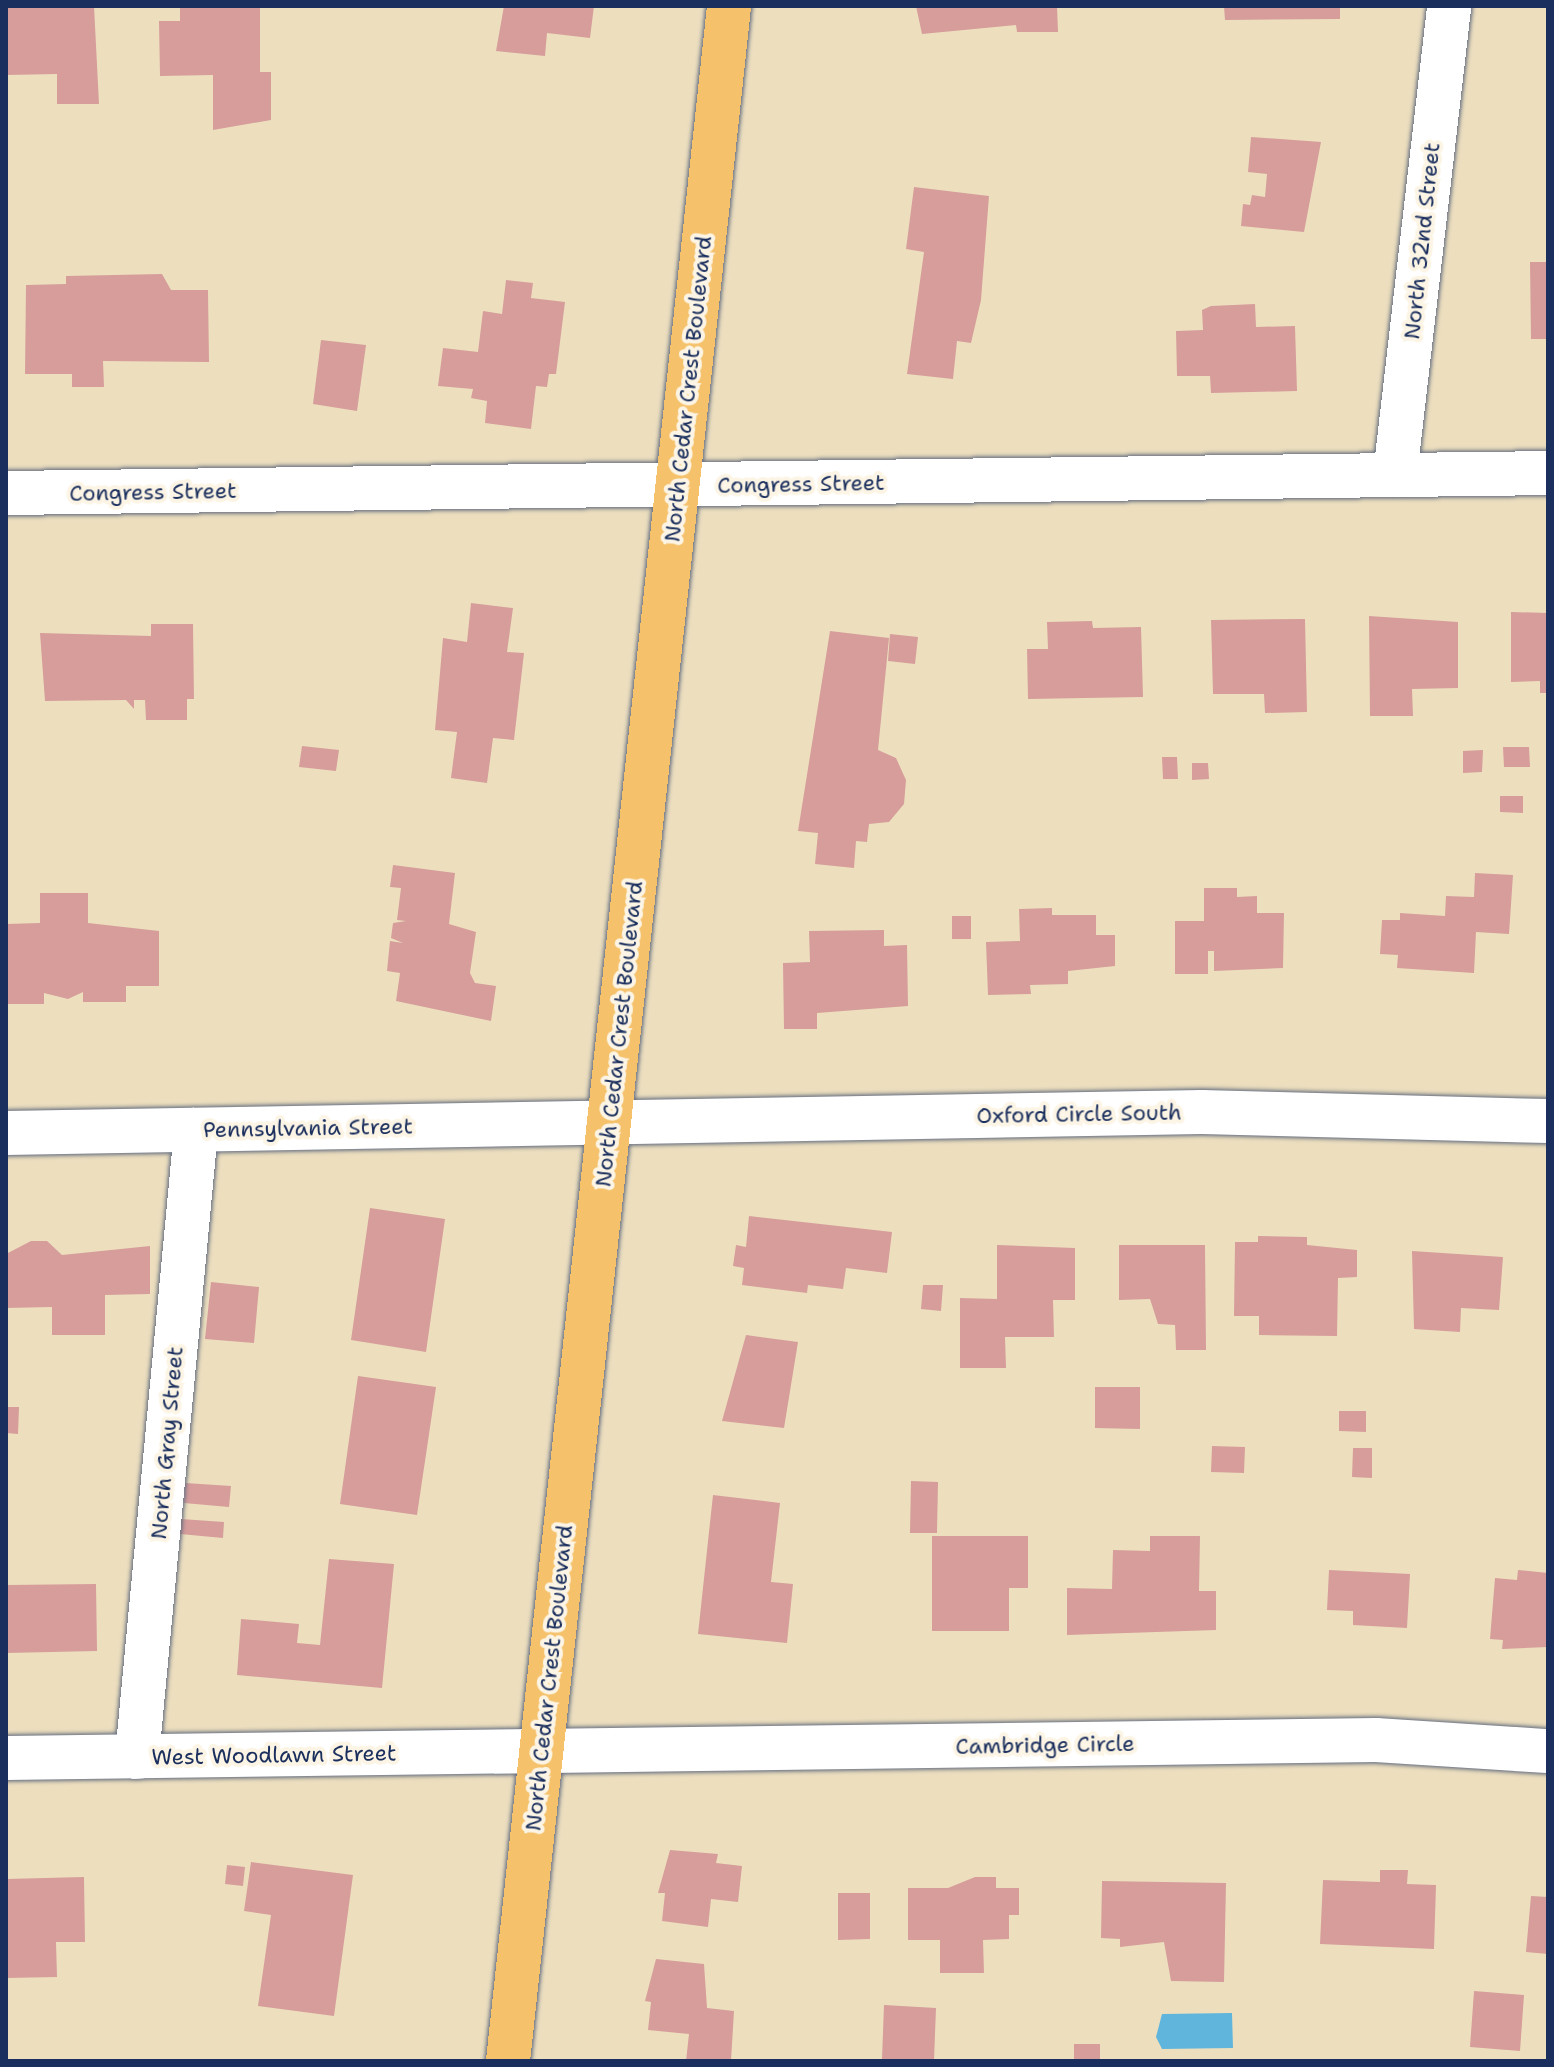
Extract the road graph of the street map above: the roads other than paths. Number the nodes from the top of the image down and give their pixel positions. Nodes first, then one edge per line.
1 (729, 6) edge
2 (1449, 6) edge
3 (1548, 473) edge
4 (1395, 475) junction
5 (678, 485) junction
6 (6, 493) edge
7 (609, 1120) junction
8 (1548, 1121) edge
9 (196, 1130) junction
10 (6, 1133) edge
11 (1548, 1751) edge
12 (541, 1753) junction
13 (137, 1757) junction
14 (6, 1758) edge
15 (508, 2061) edge

1 - 5 main road, North Cedar Crest Boulevard
2 - 4 street, North 32nd Street
3 - 4 street, Congress Street
4 - 5 street, Congress Street
5 - 6 street, Congress Street
5 - 7 main road, North Cedar Crest Boulevard
7 - 8 street, Oxford Circle South
7 - 9 street, Pennsylvania Street
7 - 12 main road, North Cedar Crest Boulevard
9 - 10 street, Pennsylvania Street
9 - 13 street, North Gray Street
11 - 12 street, Cambridge Circle
12 - 13 street, West Woodlawn Street
12 - 15 main road, North Cedar Crest Boulevard
13 - 14 street, West Woodlawn Street

